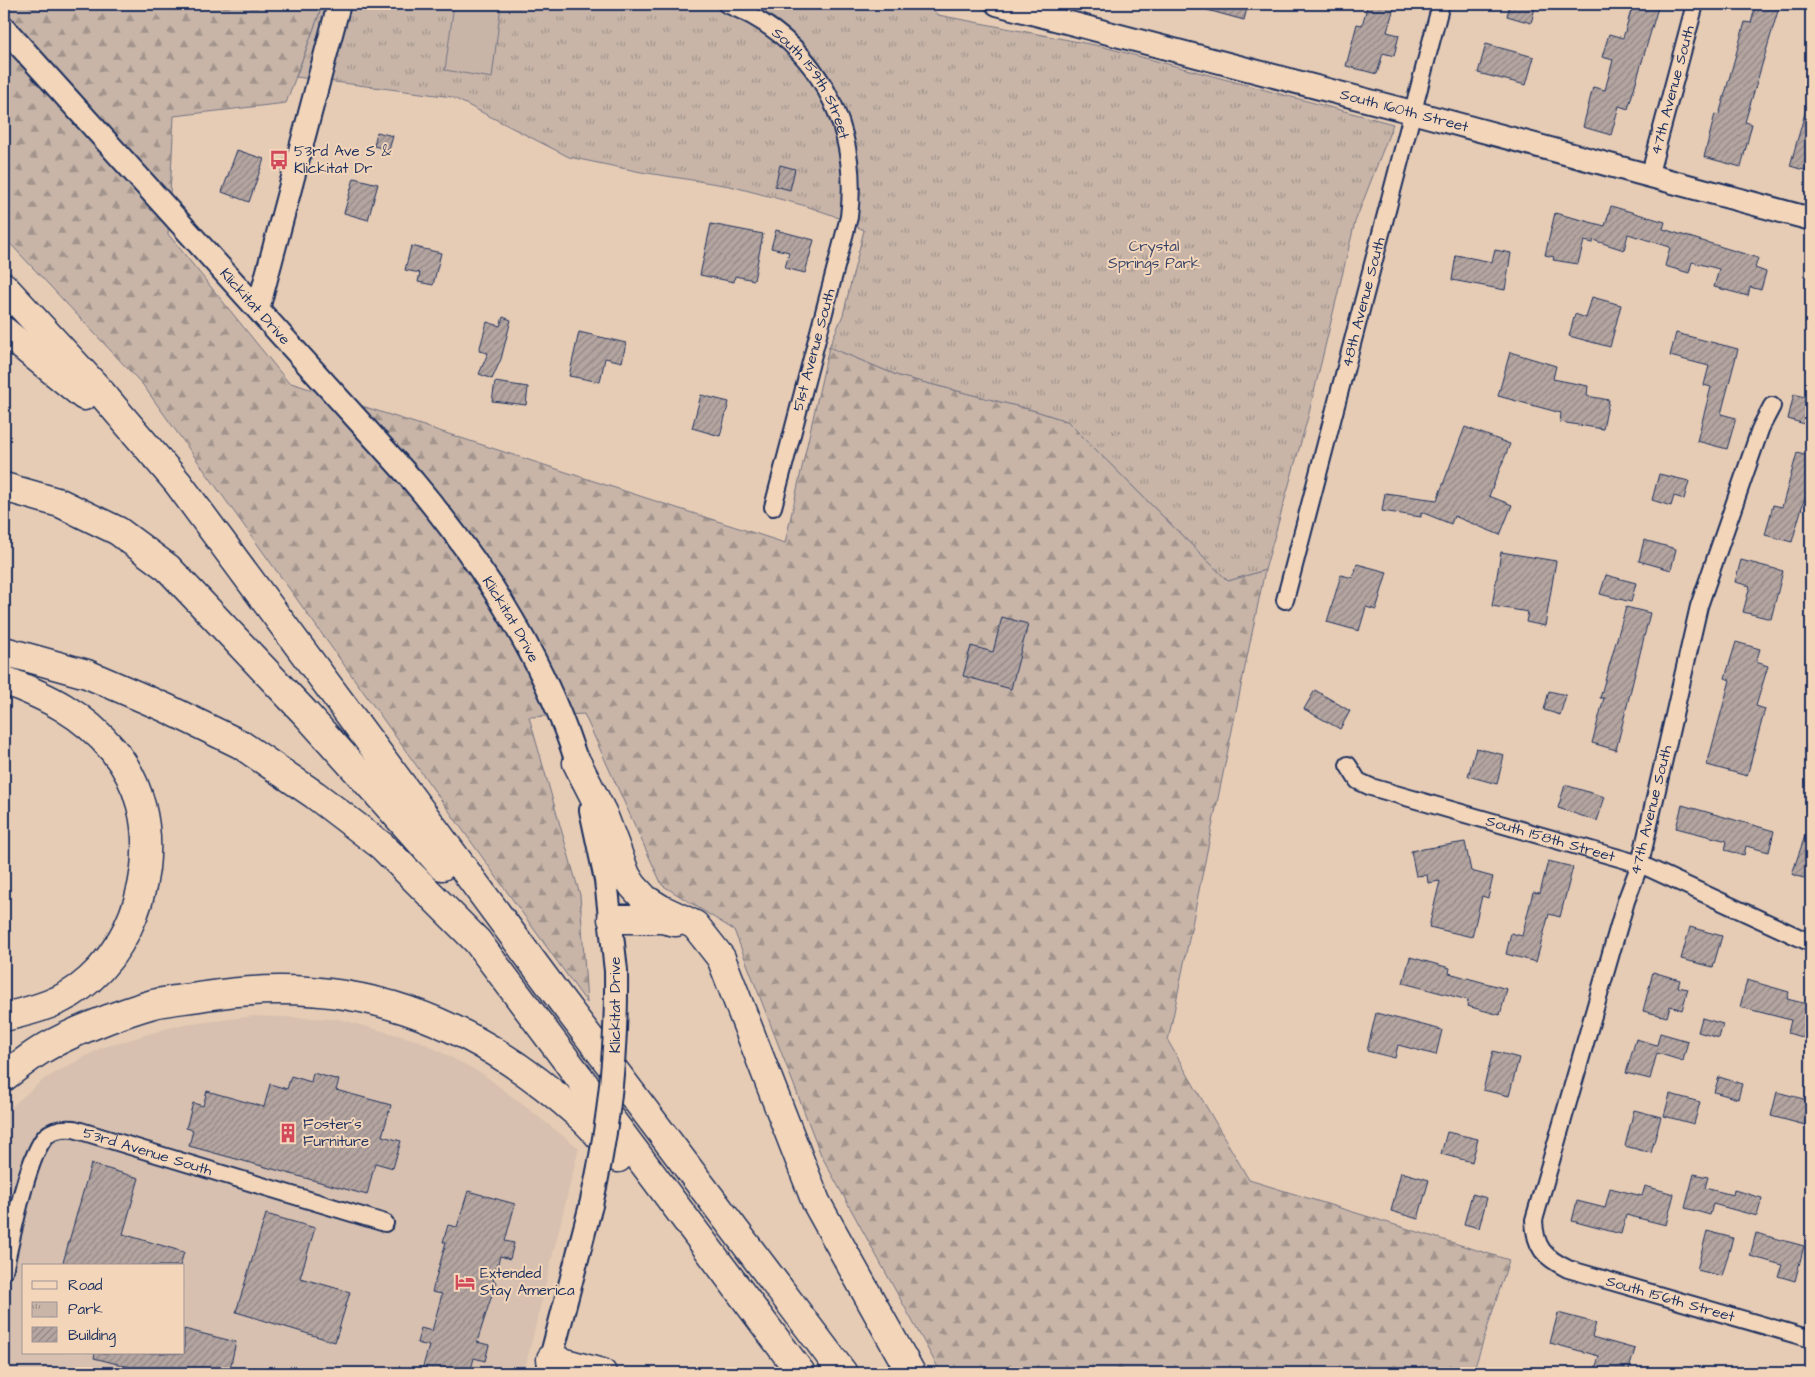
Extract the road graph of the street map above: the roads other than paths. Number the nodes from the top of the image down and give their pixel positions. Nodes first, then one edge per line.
1 (339, 4) edge
2 (726, 4) edge
3 (997, 4) edge
4 (1441, 4) edge
5 (1695, 4) edge
6 (4, 28) edge
7 (1412, 112) junction
8 (1649, 177) junction
9 (852, 194) joint
10 (1811, 219) edge
11 (4, 288) edge
12 (258, 309) junction
13 (4, 331) edge
14 (1772, 406) dead end
15 (178, 483) junction
16 (4, 487) edge
17 (772, 506) dead end
18 (1285, 600) dead end
19 (4, 651) edge
20 (4, 680) edge
21 (577, 763) junction
22 (1348, 765) dead end
23 (1640, 864) junction
24 (612, 919) junction
25 (695, 925) junction
26 (1811, 943) edge
27 (558, 996) junction
28 (4, 1017) edge
29 (4, 1077) edge
30 (385, 1223) dead end
31 (1538, 1246) joint
32 (4, 1271) edge
33 (1811, 1339) edge
34 (549, 1366) edge
35 (602, 1373) edge
36 (793, 1373) edge
37 (801, 1373) edge
38 (843, 1373) edge
39 (911, 1373) edge

1 - 12 main road
2 - 9 street, South 159th Street
3 - 7 main road, South 160th Street
4 - 7 street, 48th Avenue South
5 - 8 street, 47th Avenue South
6 - 12 main road, Klickitat Drive
7 - 8 main road, South 160th Street
7 - 18 street, 48th Avenue South
8 - 10 main road, South 160th Street
9 - 17 street, 51st Avenue South
11 - 15 highway
12 - 21 main road, Klickitat Drive
13 - 15 highway
14 - 23 street, 47th Avenue South
15 - 27 highway
16 - 27 highway
19 - 37 highway
20 - 28 highway
21 - 24 main road, Klickitat Drive
21 - 25 highway
22 - 23 street, South 158th Street
23 - 26 street, South 158th Street
23 - 31 street, 47th Avenue South
24 - 25 highway
24 - 34 main road, Klickitat Drive, bridge
25 - 39 highway
27 - 38 highway
29 - 36 highway
30 - 32 street, 53rd Avenue South
31 - 33 street, South 156th Street
34 - 35 highway

